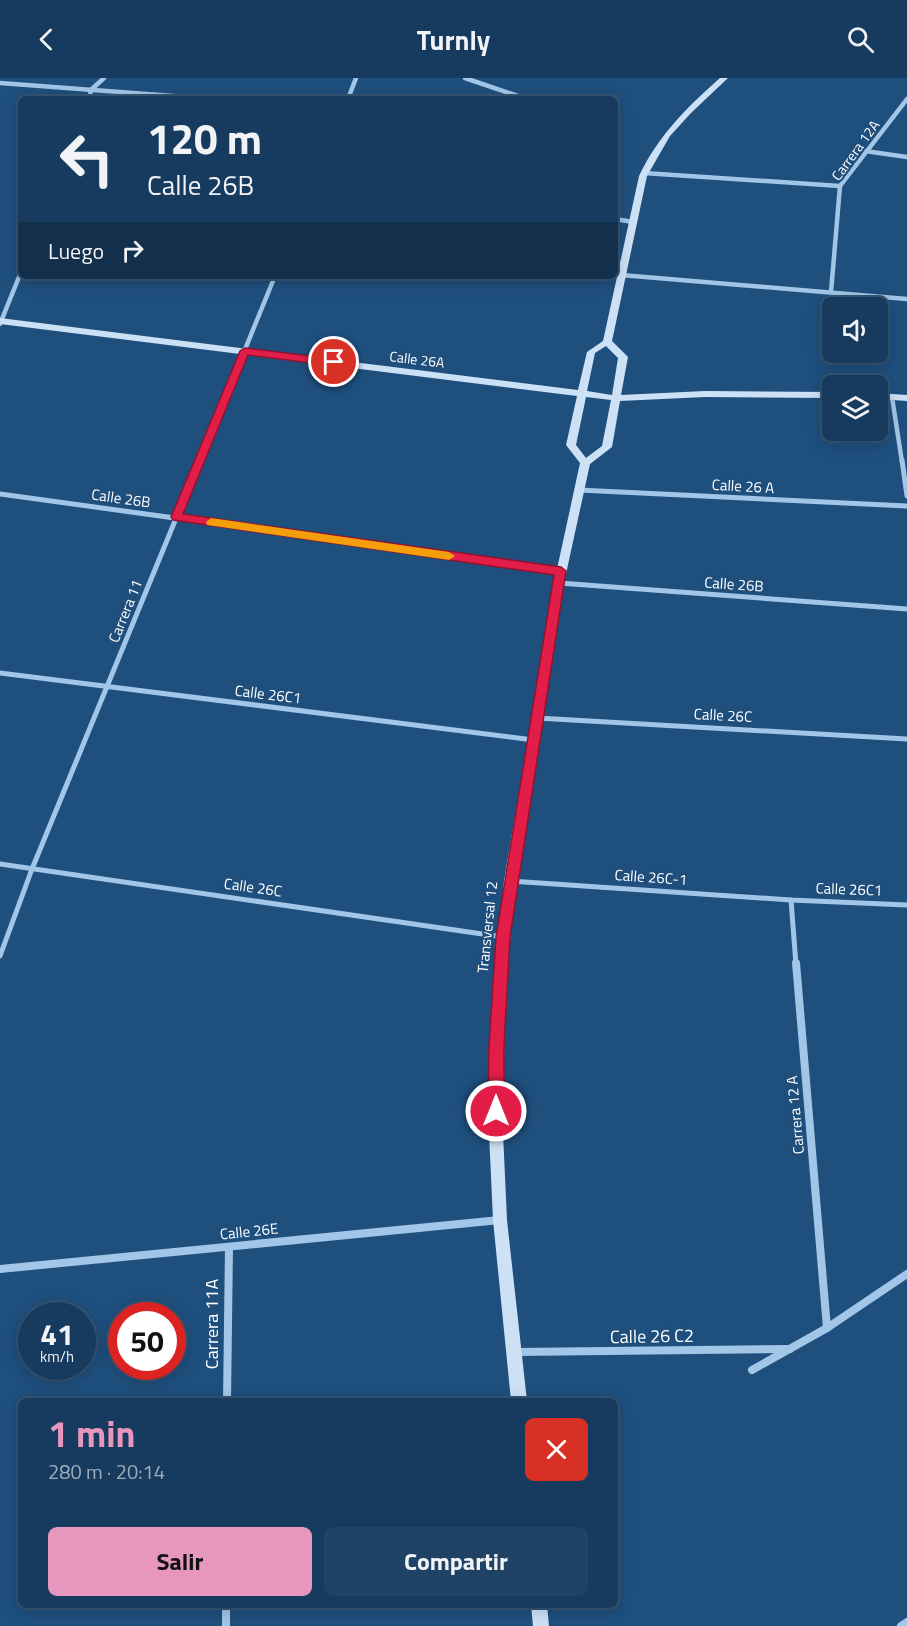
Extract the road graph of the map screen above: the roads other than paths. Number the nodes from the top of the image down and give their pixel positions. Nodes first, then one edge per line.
1 (104, 78) edge
2 (356, 78) edge
3 (465, 78) edge
4 (724, 78) edge
5 (0, 83) edge
6 (93, 89) junction
7 (90, 96) edge
8 (177, 96) edge
9 (349, 96) edge
10 (518, 96) dead end
11 (907, 99) edge
12 (865, 151) junction
13 (907, 157) edge
14 (644, 173) junction
15 (840, 186) junction
16 (618, 220) edge
17 (633, 222) junction
18 (621, 275) junction
19 (18, 279) edge
20 (274, 279) edge
21 (831, 292) junction
22 (907, 299) edge
23 (1, 322) edge
24 (607, 342) junction
25 (245, 351) junction
26 (582, 393) junction
27 (822, 395) edge
28 (888, 397) edge
29 (892, 397) junction
30 (616, 398) junction
31 (907, 398) edge
32 (585, 463) junction
33 (579, 490) junction
34 (0, 494) edge
35 (907, 496) edge
36 (907, 506) edge
37 (177, 517) junction
38 (560, 577) junction
39 (907, 609) edge
40 (0, 673) edge
41 (107, 687) junction
42 (537, 718) junction
43 (907, 739) edge
44 (534, 740) junction
45 (0, 864) edge
46 (32, 869) junction
47 (510, 880) junction
48 (791, 900) junction
49 (907, 905) edge
50 (503, 937) junction
51 (0, 956) edge
52 (500, 1220) junction
53 (228, 1247) junction
54 (0, 1269) edge
55 (907, 1274) edge
56 (826, 1328) junction
57 (790, 1349) junction
58 (514, 1352) junction
59 (752, 1370) dead end
60 (227, 1398) edge
61 (519, 1398) edge
62 (226, 1608) edge
63 (539, 1608) edge
64 (907, 1622) edge
65 (226, 1626) edge
66 (541, 1626) edge
67 (900, 1626) edge

1 - 6 street
2 - 9 street
3 - 10 street
4 - 14 main road
5 - 6 street
6 - 7 street
6 - 8 street
11 - 12 street, Carrera 12A
12 - 13 street
12 - 15 street, Carrera 12A
14 - 15 street
14 - 17 main road
15 - 21 street, Carrera 12A
16 - 17 street
17 - 18 main road
18 - 21 street
18 - 24 main road
19 - 23 street
20 - 25 street, Carrera 11
21 - 22 street
23 - 25 main road, Calle 26A
24 - 26 main road
24 - 30 main road
25 - 26 main road, Calle 26A
25 - 37 street, Carrera 11
26 - 30 main road, Calle 26A
26 - 32 main road
27 - 30 main road, Calle 26A
28 - 29 main road
29 - 31 main road
29 - 35 street
30 - 32 main road
32 - 33 main road, Transversal 12
33 - 36 street, Calle 26 A
33 - 38 main road, Transversal 12
34 - 37 street, Calle 26B
37 - 38 street, Calle 26B
37 - 41 street, Carrera 11
38 - 39 street, Calle 26B
38 - 42 main road, Transversal 12
40 - 41 street, Calle 26C1
41 - 44 street, Calle 26C1
41 - 46 street, Carrera 11
42 - 43 street, Calle 26C
42 - 44 main road, Transversal 12
44 - 47 main road, Transversal 12
45 - 46 street, Calle 26C
46 - 50 street, Calle 26C
46 - 51 street, Carrera 11
47 - 48 street, Calle 26C-1
47 - 50 main road, Transversal 12
48 - 49 street, Calle 26C1
48 - 56 street, Carrera 12 A
50 - 52 main road, Transversal 12
52 - 53 street, Calle 26E
52 - 58 main road, Transversal 12
53 - 54 street, Calle 26E
53 - 60 street, Carrera 11A
55 - 56 street, Calle 26 C2
56 - 57 street, Calle 26 C2
57 - 58 street, Calle 26 C2
57 - 59 street, Calle 26 C2
58 - 61 main road, Transversal 12
62 - 65 street
63 - 66 main road
64 - 67 street

